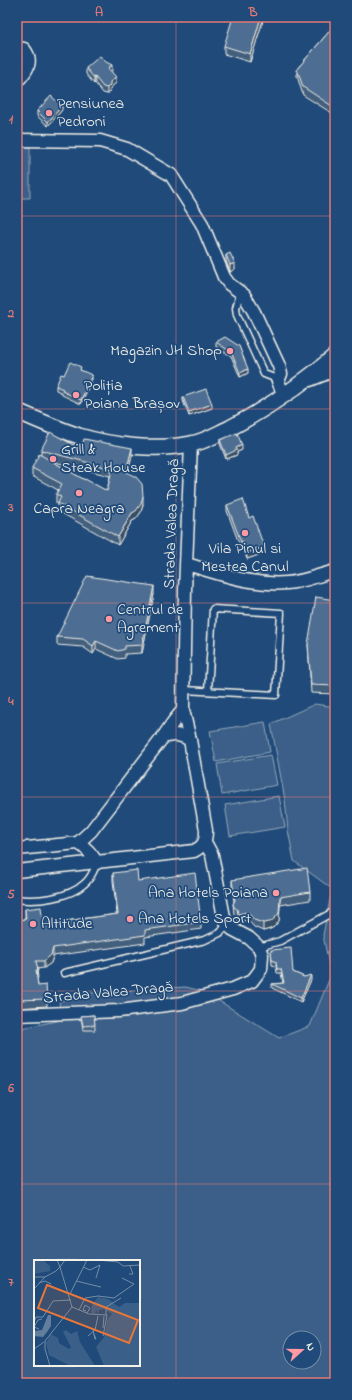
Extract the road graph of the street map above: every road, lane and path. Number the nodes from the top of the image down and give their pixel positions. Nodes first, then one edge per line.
1 (17, 48) edge
2 (20, 78) dead end
3 (17, 140) edge
4 (239, 295) junction
5 (335, 356) edge
6 (335, 370) edge
7 (277, 380) junction
8 (302, 384) junction
9 (284, 396) junction
10 (17, 411) edge
11 (191, 444) junction
12 (186, 564) junction
13 (335, 571) edge
14 (184, 690) junction
15 (208, 691) junction
16 (184, 710) junction
17 (163, 737) junction
18 (190, 740) junction
19 (205, 842) junction
20 (78, 843) junction
21 (17, 849) edge
22 (97, 863) junction
23 (17, 871) edge
24 (17, 899) edge
25 (335, 910) edge
26 (227, 924) junction
27 (259, 947) junction
28 (64, 973) dead end
29 (17, 1015) edge

1 - 2 street
3 - 4 street
4 - 7 street
4 - 7 lane
5 - 8 street
6 - 8 street
7 - 9 street
8 - 9 street
9 - 11 street
10 - 11 street
11 - 12 street, Strada Valea Dragă
12 - 13 street
12 - 14 street, Strada Valea Dragă
14 - 15 lane
14 - 16 street, Strada Valea Dragă
15 - 15 lane
16 - 17 street
16 - 18 street, Strada Valea Dragă
17 - 18 street
17 - 20 street
18 - 19 street, Strada Valea Dragă
19 - 22 street
19 - 26 street, Strada Valea Dragă
20 - 21 street
20 - 22 street
22 - 23 street
22 - 24 lane
25 - 27 lane
26 - 27 street
26 - 28 lane
27 - 29 street, Strada Valea Dragă

